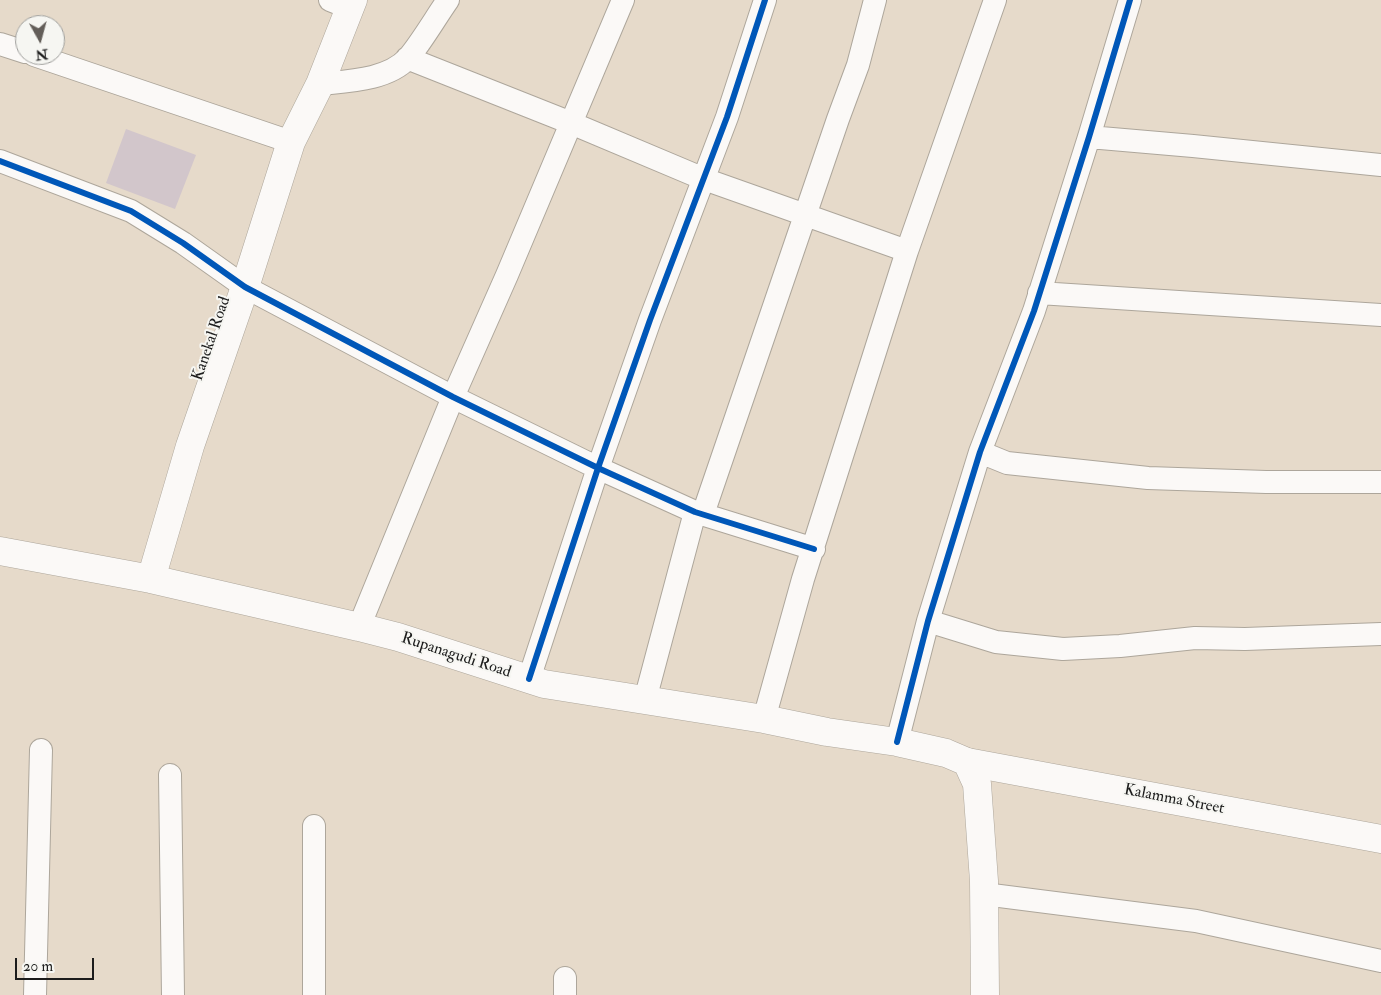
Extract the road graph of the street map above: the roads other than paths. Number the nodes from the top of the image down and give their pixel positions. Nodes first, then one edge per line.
1 (448, 0) edge
2 (624, 0) edge
3 (765, 0) edge
4 (875, 0) edge
5 (995, 0) edge
6 (1130, 0) edge
7 (344, 3) edge
8 (0, 44) edge
9 (15, 49) edge
10 (408, 58) junction
11 (64, 65) edge
12 (320, 84) junction
13 (571, 123) junction
14 (1089, 138) junction
15 (291, 142) junction
16 (0, 161) edge
17 (1381, 166) edge
18 (704, 179) junction
19 (805, 215) junction
20 (907, 251) junction
21 (245, 286) junction
22 (1040, 293) junction
23 (1381, 315) edge
24 (453, 397) junction
25 (980, 452) junction
26 (598, 468) junction
27 (1381, 482) edge
28 (699, 513) junction
29 (814, 549) junction
30 (0, 551) edge
31 (152, 579) junction
32 (928, 621) junction
33 (359, 627) junction
34 (1381, 634) edge
35 (529, 679) junction
36 (645, 700) junction
37 (764, 719) junction
38 (898, 742) junction
39 (41, 750) dead end
40 (967, 762) junction
41 (170, 775) dead end
42 (314, 826) dead end
43 (1381, 839) edge
44 (984, 887) junction
45 (1381, 961) edge
46 (35, 995) edge
47 (173, 995) edge
48 (314, 995) edge
49 (985, 995) edge

1 - 10 street
2 - 13 street
3 - 18 street
4 - 19 street
5 - 20 street
6 - 14 street
7 - 12 main road, Kanekal Road
8 - 9 street
10 - 12 street
10 - 13 street
11 - 15 street
12 - 15 main road, Kanekal Road
13 - 18 street
13 - 24 street
14 - 17 street
14 - 22 street
15 - 21 main road, Kanekal Road
16 - 21 street
18 - 19 street
18 - 26 street
19 - 20 street
19 - 28 street
20 - 29 street
21 - 24 street
21 - 31 main road, Kanekal Road
22 - 23 street
22 - 25 street
24 - 26 street
24 - 33 street
25 - 27 street
25 - 32 street
26 - 28 street
26 - 35 street
28 - 29 street
28 - 36 street
29 - 37 street
30 - 31 main road, Rupanagudi Road
31 - 33 main road, Rupanagudi Road
32 - 34 street
32 - 38 street
33 - 35 main road, Rupanagudi Road
35 - 36 main road, Rupanagudi Road
36 - 37 main road, Rupanagudi Road
37 - 38 main road, Rupanagudi Road
38 - 40 main road, Rupanagudi Road
39 - 46 street
40 - 43 main road, Kalamma Street
40 - 44 main road
41 - 47 street
42 - 48 street
44 - 45 street
44 - 49 main road

